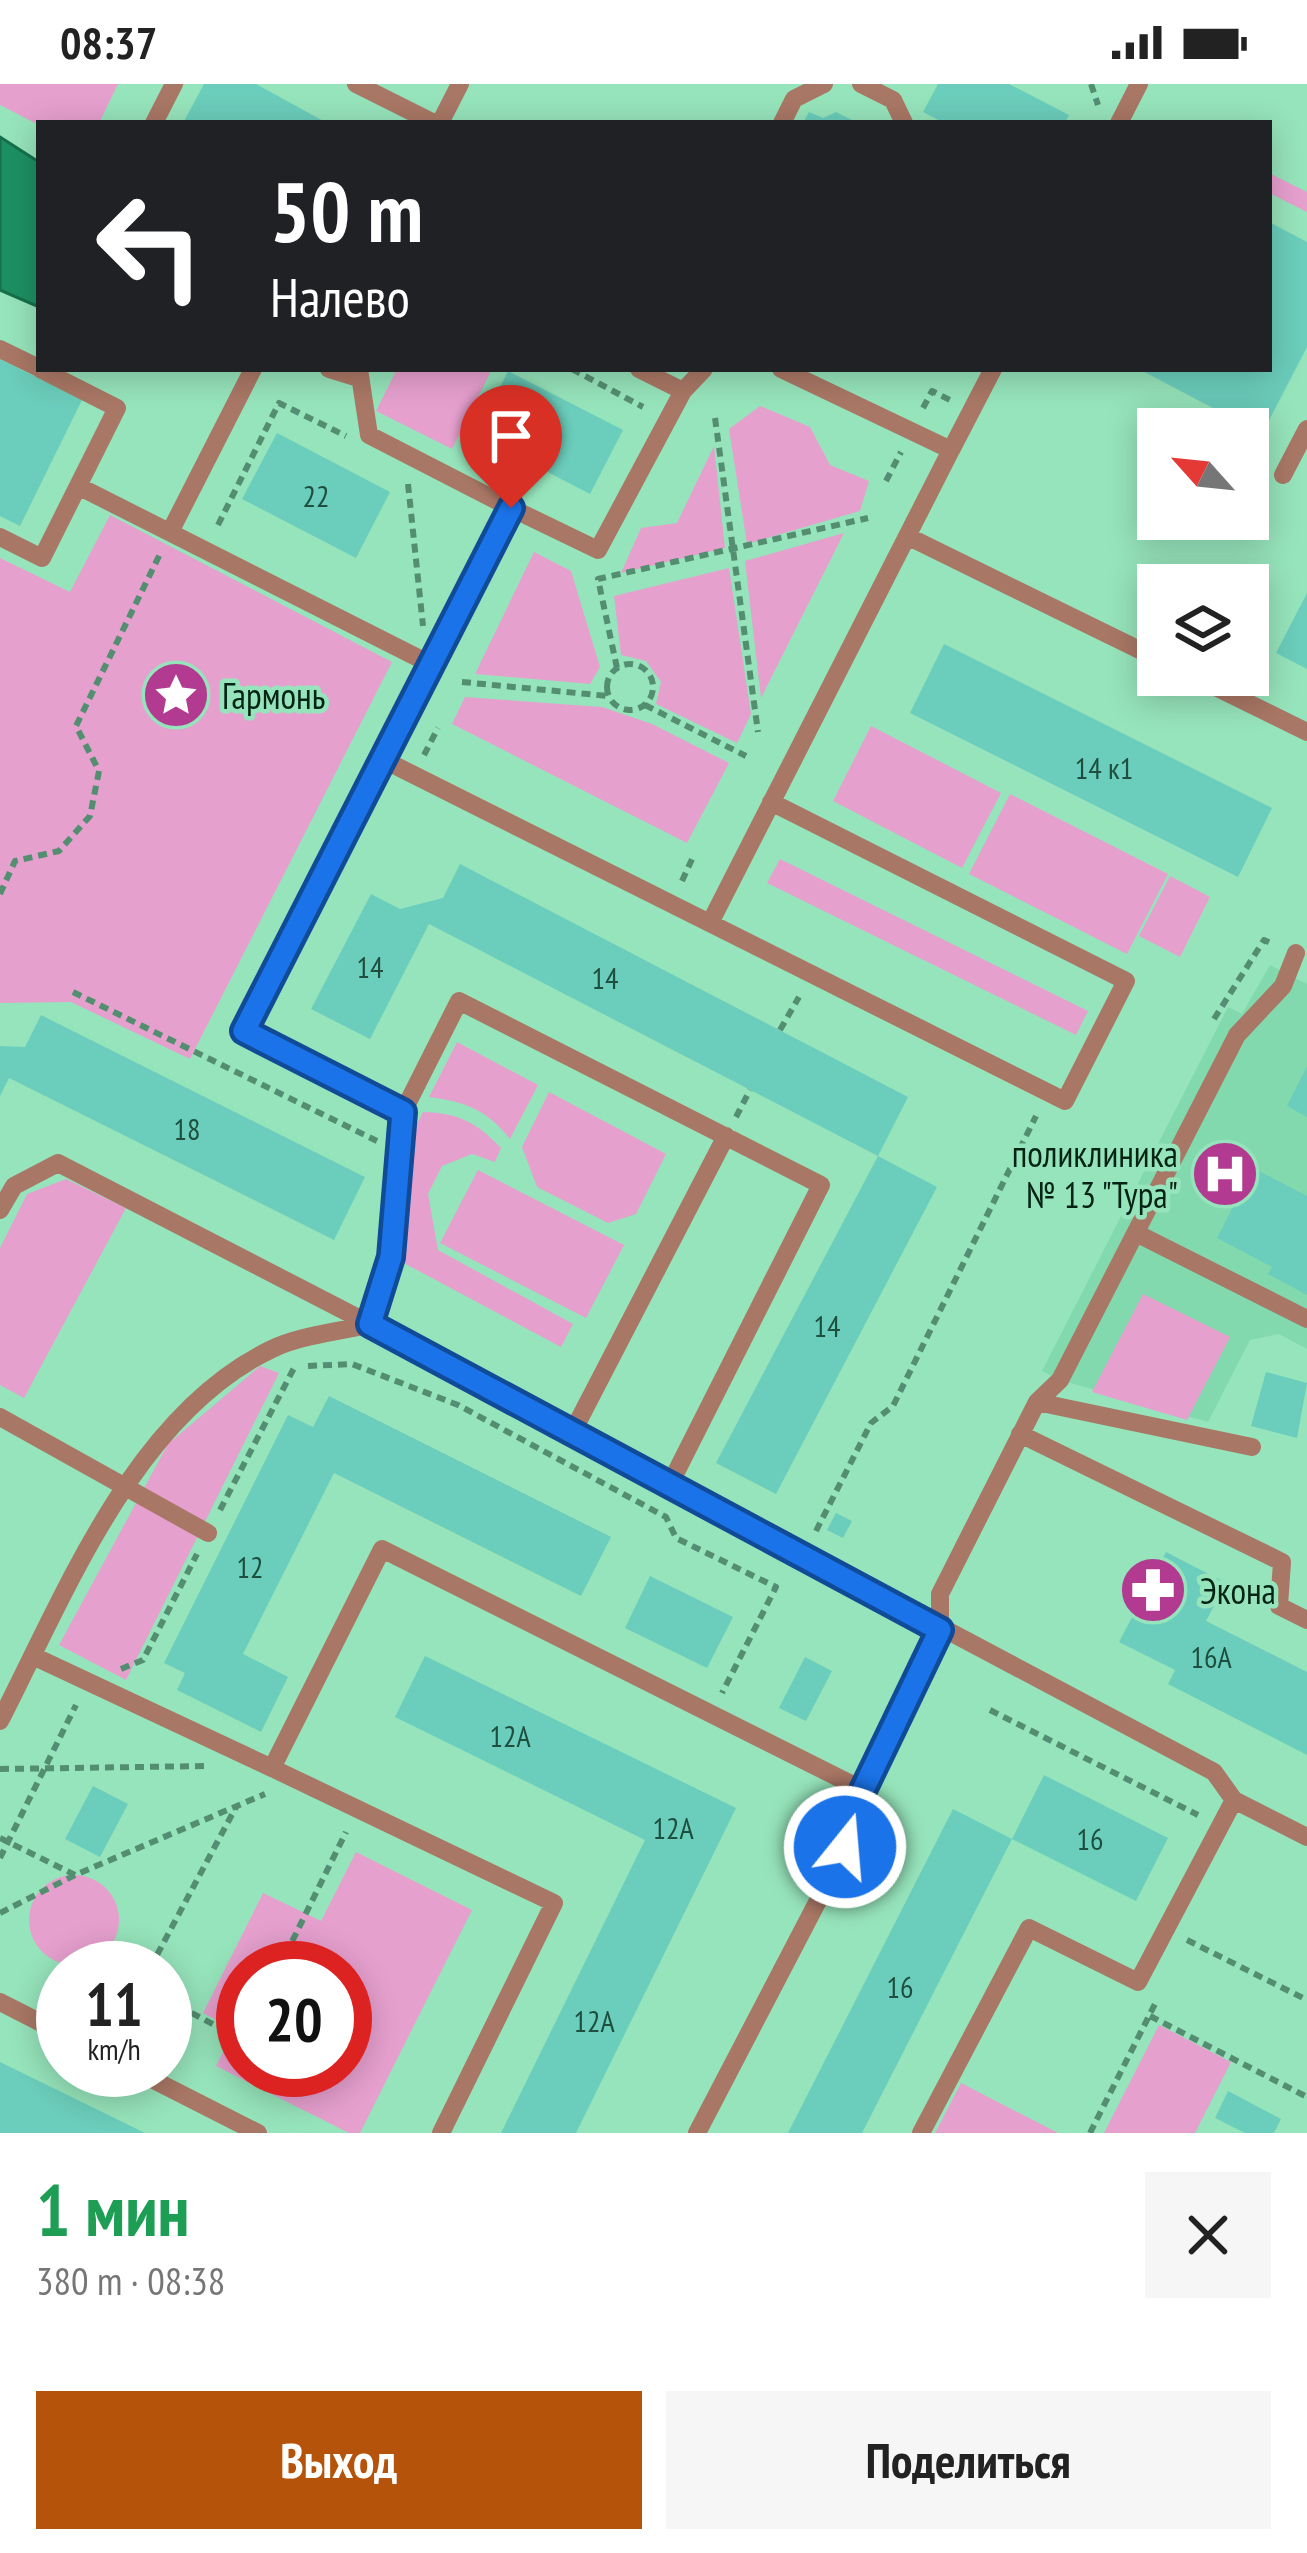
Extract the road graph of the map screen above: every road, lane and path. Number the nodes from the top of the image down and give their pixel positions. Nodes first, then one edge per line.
1 (174, 84) edge
2 (356, 84) edge
3 (460, 84) edge
4 (824, 84) edge
5 (861, 84) edge
6 (1091, 84) edge
7 (1139, 84) edge
8 (1099, 109) dead end
9 (156, 120) edge
10 (431, 120) edge
11 (439, 120) edge
12 (784, 120) edge
13 (903, 120) edge
14 (1121, 120) edge
15 (0, 349) edge
16 (36, 367) edge
17 (46, 372) edge
18 (251, 372) edge
19 (578, 372) edge
20 (645, 372) edge
21 (701, 372) edge
22 (787, 372) edge
23 (991, 372) edge
24 (358, 374) edge
25 (683, 391) junction
26 (715, 418) dead end
27 (633, 426) dead end
28 (1307, 429) edge
29 (364, 445) dead end
30 (951, 451) junction
31 (406, 466) dead end
32 (1283, 475) dead end
33 (79, 486) junction
34 (511, 508) junction
35 (868, 518) dead end
36 (170, 532) junction
37 (236, 535) dead end
38 (0, 537) edge
39 (909, 537) junction
40 (734, 552) junction
41 (403, 622) dead end
42 (1137, 649) edge
43 (433, 665) junction
44 (617, 668) junction
45 (462, 682) dead end
46 (608, 696) junction
47 (1234, 696) edge
48 (646, 704) junction
49 (438, 728) dead end
50 (758, 732) dead end
51 (1307, 732) edge
52 (746, 756) dead end
53 (384, 760) junction
54 (413, 775) junction
55 (772, 802) junction
56 (0, 894) edge
57 (710, 923) junction
58 (1307, 932) edge
59 (1302, 956) edge
60 (811, 974) junction
61 (74, 992) dead end
62 (780, 1030) dead end
63 (1041, 1106) dead end
64 (403, 1112) junction
65 (726, 1136) junction
66 (392, 1148) dead end
67 (0, 1210) edge
68 (1136, 1233) junction
69 (1307, 1319) edge
70 (370, 1324) junction
71 (266, 1353) junction
72 (294, 1366) junction
73 (1037, 1402) junction
74 (0, 1418) edge
75 (1020, 1434) junction
76 (571, 1435) junction
77 (1252, 1447) dead end
78 (669, 1486) junction
79 (123, 1489) junction
80 (208, 1533) junction
81 (804, 1556) junction
82 (1307, 1620) edge
83 (940, 1630) junction
84 (33, 1656) junction
85 (88, 1682) junction
86 (990, 1710) dead end
87 (712, 1714) junction
88 (0, 1721) edge
89 (228, 1766) dead end
90 (46, 1767) junction
91 (0, 1769) edge
92 (267, 1775) junction
93 (863, 1790) junction
94 (1234, 1800) junction
95 (236, 1807) junction
96 (350, 1825) dead end
97 (1218, 1825) junction
98 (1307, 1837) edge
99 (4, 1840) edge
100 (0, 1858) edge
101 (75, 1875) junction
102 (0, 1913) edge
103 (1196, 1918) dead end
104 (1186, 1940) junction
105 (164, 1941) edge
106 (292, 1941) edge
107 (1177, 1958) dead end
108 (1159, 1996) dead end
109 (1307, 2000) edge
110 (0, 2002) edge
111 (1150, 2016) junction
112 (36, 2020) edge
113 (187, 2097) edge
114 (1307, 2097) edge
115 (258, 2133) edge
116 (441, 2133) edge
117 (697, 2133) edge
118 (921, 2133) edge
119 (1090, 2133) edge

1 - 9 lane
2 - 10 lane
3 - 11 lane
4 - 12 lane
5 - 13 lane
6 - 8 path
7 - 14 lane
15 - 16 lane
17 - 33 lane
18 - 36 lane
19 - 27 path
20 - 25 lane
21 - 25 lane
22 - 30 lane
23 - 30 lane
24 - 34 lane
25 - 34 lane
26 - 40 path
28 - 32 lane
29 - 37 path
30 - 39 lane
31 - 41 path
33 - 36 lane
33 - 38 lane
34 - 43 lane
35 - 40 path
36 - 43 lane
36 - 56 path
39 - 42 lane
39 - 55 lane
40 - 44 path
40 - 50 path
43 - 53 lane
44 - 46 path
44 - 48 path
45 - 46 path
46 - 48 path
47 - 51 lane
48 - 52 path
49 - 54 path
53 - 54 lane
53 - 64 lane
54 - 57 lane
55 - 57 lane
55 - 60 lane
57 - 60 lane
58 - 59 lane
59 - 68 lane
60 - 62 path
61 - 66 path
63 - 81 path
64 - 65 lane
64 - 70 lane
65 - 76 lane
65 - 78 lane
67 - 70 lane
68 - 69 lane
68 - 73 lane
70 - 71 lane
70 - 76 lane
71 - 72 path
71 - 79 lane
72 - 80 path
72 - 87 path
73 - 75 lane
73 - 77 lane
74 - 79 lane
75 - 82 lane
75 - 83 lane
76 - 78 lane
78 - 81 lane
79 - 80 lane
79 - 84 lane
80 - 85 path
81 - 83 lane
83 - 93 lane
83 - 94 lane
84 - 85 lane
84 - 88 lane
85 - 90 path
85 - 92 lane
86 - 97 path
87 - 92 lane
87 - 93 lane
89 - 90 path
90 - 91 path
90 - 99 path
92 - 95 path
92 - 116 lane
93 - 117 lane
94 - 97 lane
94 - 98 lane
95 - 101 path
95 - 105 path
96 - 106 path
97 - 118 lane
99 - 100 path
99 - 101 path
101 - 102 path
103 - 104 path
104 - 107 path
104 - 109 path
108 - 111 path
110 - 112 lane
111 - 114 path
111 - 119 path
113 - 115 lane

